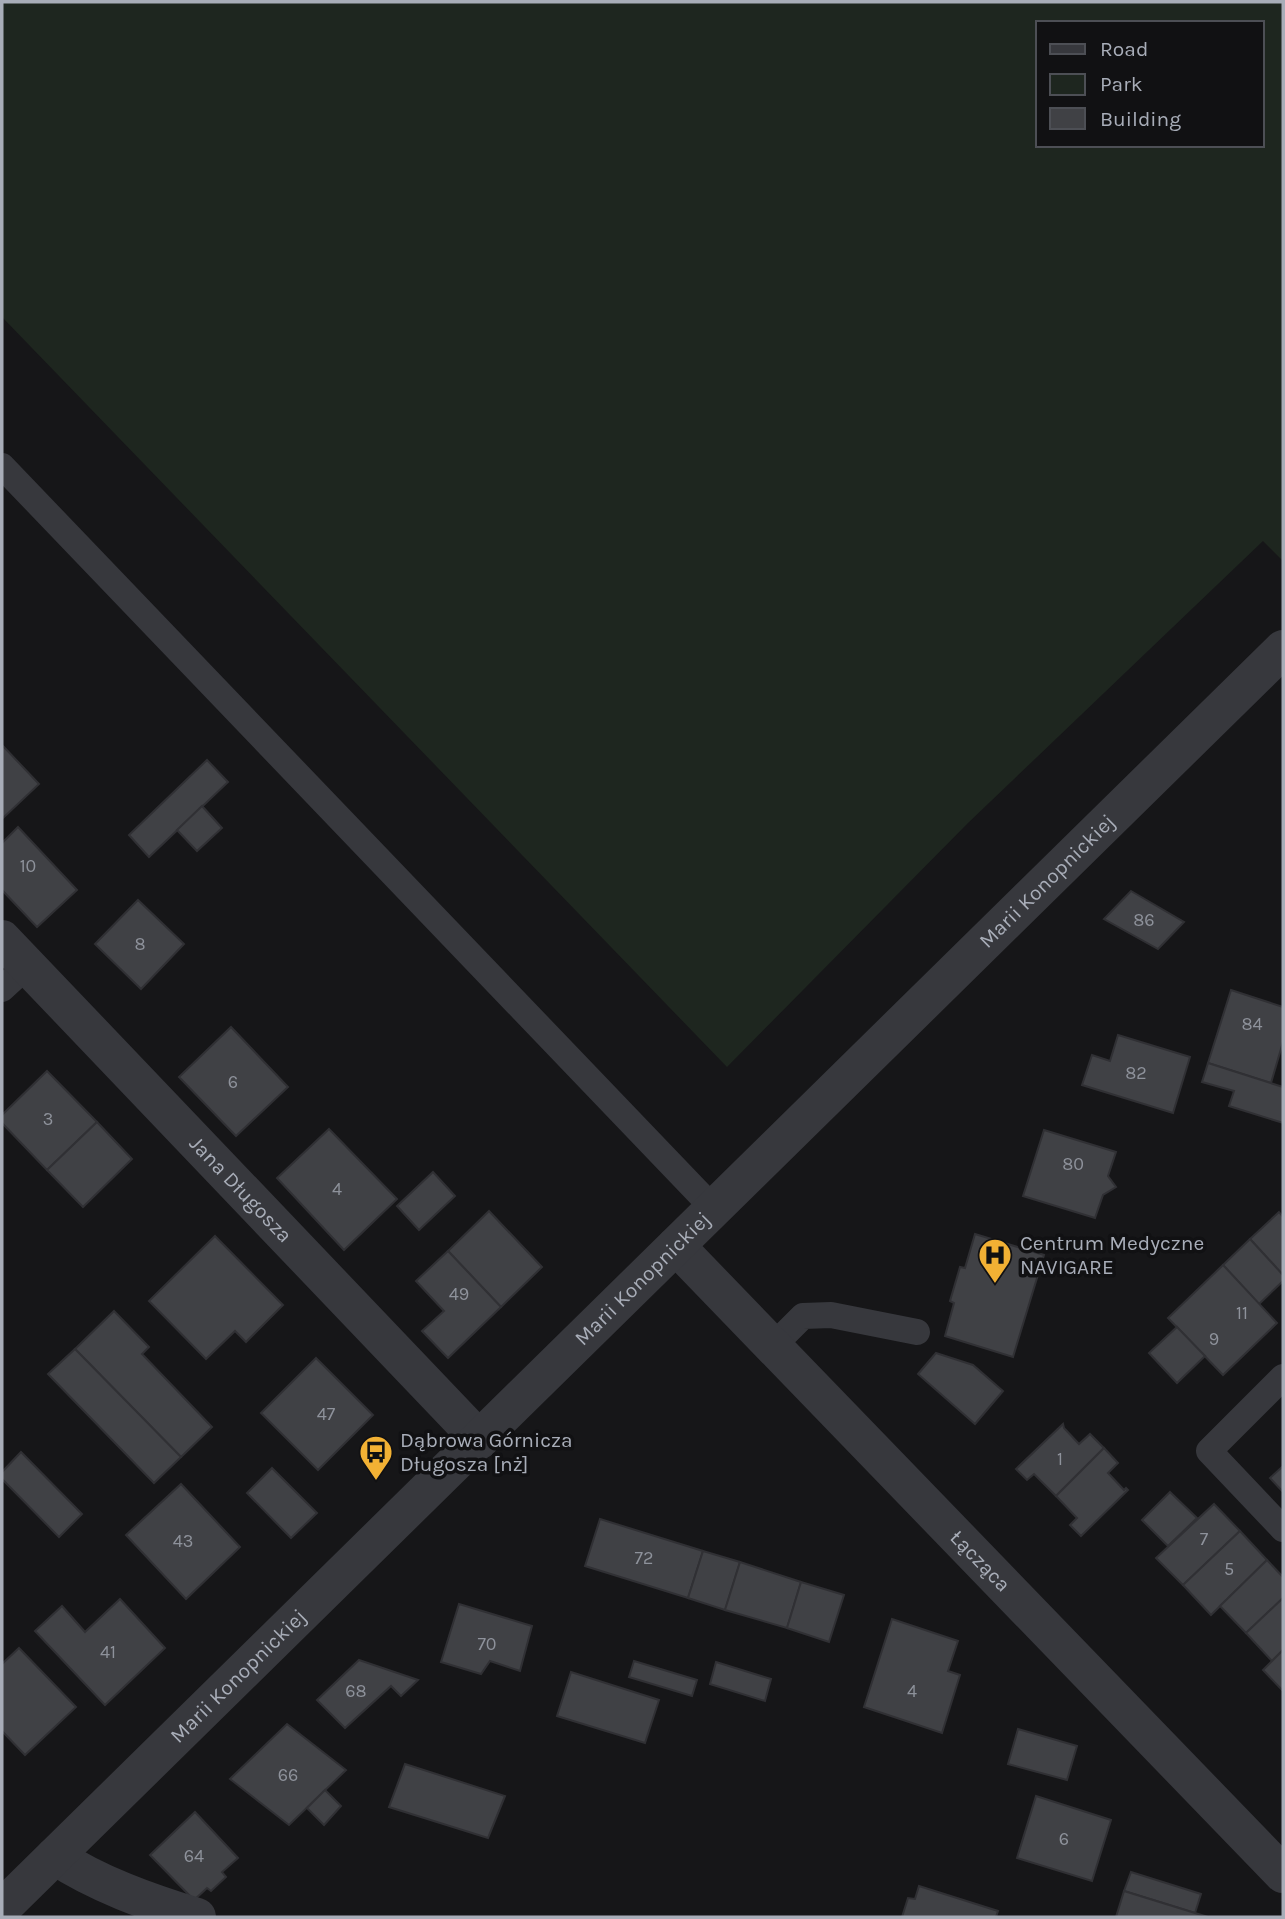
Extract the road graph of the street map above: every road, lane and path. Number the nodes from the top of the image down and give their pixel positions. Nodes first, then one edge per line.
1 (2, 466) edge
2 (1283, 649) edge
3 (10, 965) edge
4 (715, 1209) junction
5 (676, 1246) junction
6 (917, 1332) dead end
7 (772, 1347) junction
8 (1283, 1377) edge
9 (480, 1440) junction
10 (1283, 1529) edge
11 (55, 1856) junction
12 (1283, 1874) edge
13 (2, 1908) edge
14 (197, 1917) edge

1 - 4 lane
2 - 4 street, Marii Konopnickiej
3 - 9 street, Jana Długosza
4 - 5 street, Marii Konopnickiej
5 - 7 street, Łącząca
5 - 9 street, Marii Konopnickiej
6 - 7 lane
7 - 12 street, Łącząca
8 - 10 lane
9 - 11 street, Marii Konopnickiej
11 - 13 street, Marii Konopnickiej
11 - 14 street

